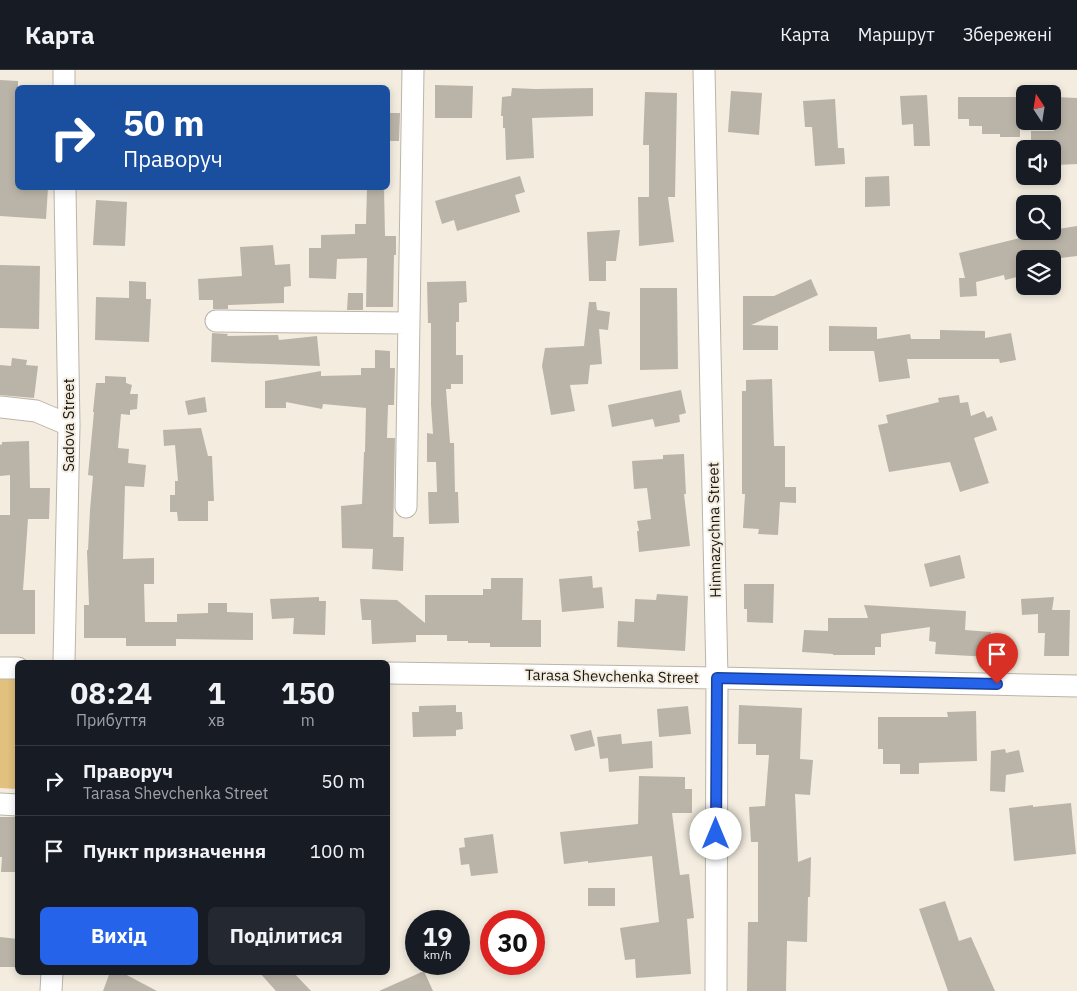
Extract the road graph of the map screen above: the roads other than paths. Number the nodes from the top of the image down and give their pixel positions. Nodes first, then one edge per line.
1 (64, 70) edge
2 (413, 70) edge
3 (704, 70) edge
4 (64, 85) edge
5 (65, 190) edge
6 (216, 321) dead end
7 (409, 323) junction
8 (0, 407) edge
9 (69, 425) junction
10 (406, 507) dead end
11 (64, 660) edge
12 (0, 668) edge
13 (15, 668) edge
14 (390, 673) edge
15 (717, 678) junction
16 (1077, 686) edge
17 (0, 804) edge
18 (15, 805) edge
19 (52, 975) edge
20 (51, 991) edge
21 (716, 991) edge

1 - 4 street
2 - 7 street
3 - 15 street, Himnazychna Street
5 - 9 street, Sadova Street
6 - 7 street
7 - 10 street
8 - 9 street
9 - 11 street, Sadova Street
12 - 13 street
14 - 15 street, Tarasa Shevchenka Street
15 - 16 street, Tarasa Shevchenka Street
15 - 21 street, Himnazychna Street
17 - 18 street
19 - 20 street

